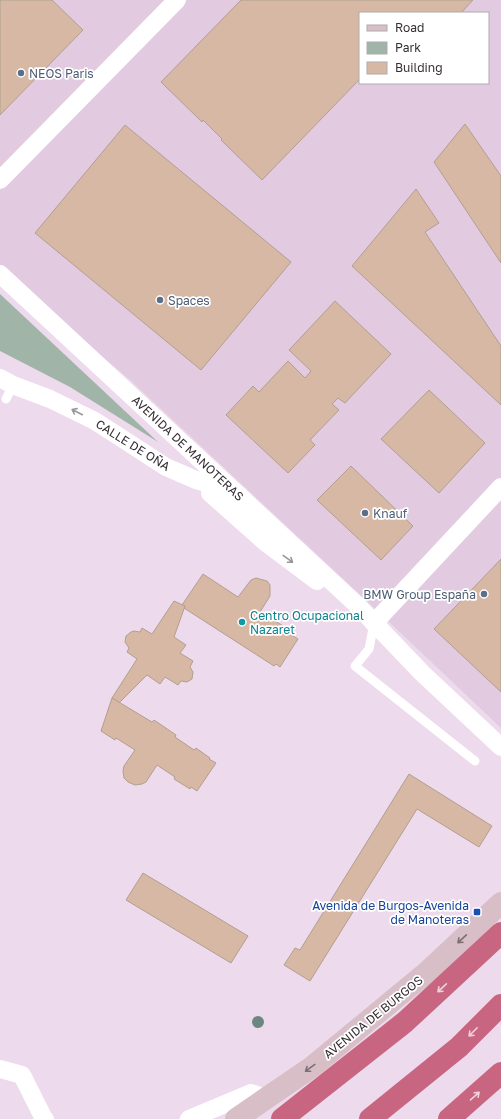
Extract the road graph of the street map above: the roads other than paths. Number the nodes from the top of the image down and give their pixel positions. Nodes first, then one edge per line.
1 (177, 0) edge
2 (0, 180) edge
3 (0, 274) edge
4 (6, 387) edge
5 (158, 420) junction
6 (196, 480) junction
7 (501, 487) edge
8 (298, 550) junction
9 (374, 623) junction
10 (501, 747) edge
11 (476, 761) dead end
12 (501, 903) edge
13 (501, 933) edge
14 (501, 1005) edge
15 (0, 1069) edge
16 (501, 1073) edge
17 (262, 1101) junction
18 (45, 1119) edge
19 (190, 1119) edge
20 (236, 1119) edge
21 (282, 1119) edge
22 (370, 1119) edge
23 (449, 1119) edge

1 - 2 street
3 - 5 street, AVENIDA DE MANOTERAS
6 -> 4 street, CALLE DE OÑA
5 - 6 street
5 - 8 street, AVENIDA DE MANOTERAS
6 - 8 street, CALLE DE OÑA
6 -> 9 street
7 - 9 street
8 - 9 street, AVENIDA DE MANOTERAS
9 - 10 street, AVENIDA DE MANOTERAS
9 - 11 lane
12 -> 17 street, AVENIDA DE BURGOS
13 -> 21 highway
14 -> 22 highway
15 - 18 street
23 -> 16 highway
17 - 19 street
17 - 20 street, AVENIDA DE BURGOS

